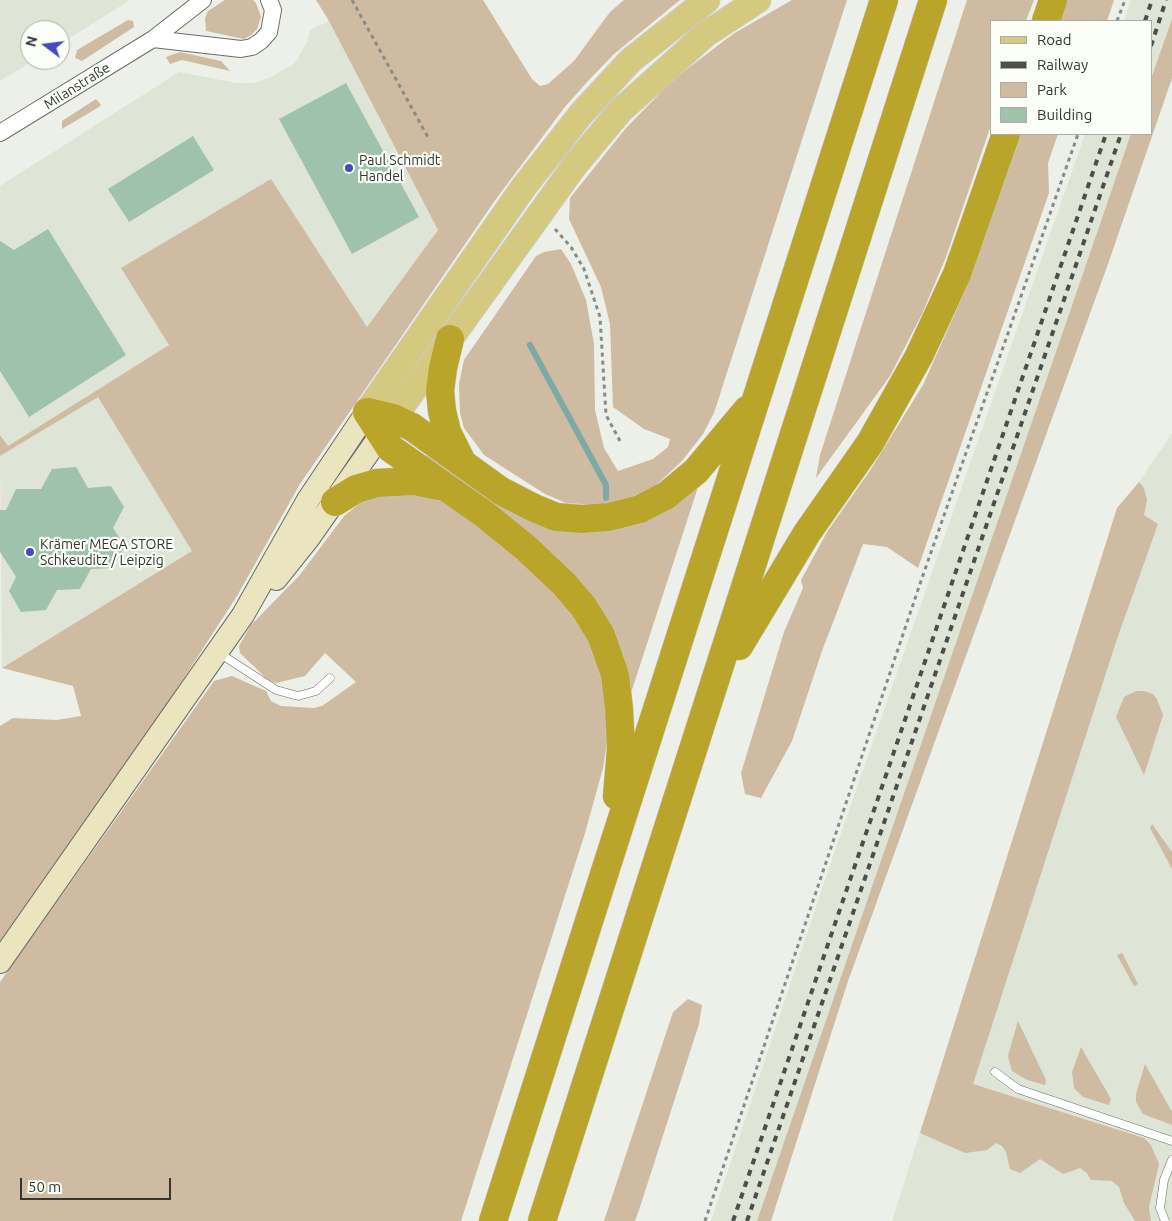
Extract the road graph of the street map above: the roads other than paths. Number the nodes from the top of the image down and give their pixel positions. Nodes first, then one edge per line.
1 (204, 0) edge
2 (269, 0) edge
3 (707, 0) edge
4 (758, 0) edge
5 (884, 0) edge
6 (933, 0) edge
7 (1053, 0) edge
8 (1046, 20) edge
9 (153, 39) junction
10 (0, 133) edge
11 (1006, 135) edge
12 (450, 339) junction
13 (756, 400) junction
14 (380, 422) junction
15 (462, 463) junction
16 (447, 489) junction
17 (335, 502) junction
18 (243, 615) junction
19 (217, 652) junction
20 (330, 678) dead end
21 (716, 684) junction
22 (613, 842) junction
23 (0, 962) edge
24 (995, 1072) dead end
25 (1172, 1141) edge
26 (1172, 1160) edge
27 (494, 1221) edge
28 (542, 1221) edge
29 (1166, 1221) edge

1 - 9 street, Milanstraße
2 - 9 street
3 - 14 main road
4 - 12 main road
5 - 13 highway
6 - 21 highway
7 - 8 highway
9 - 10 street, Milanstraße
11 - 21 highway
12 - 14 main road
12 - 15 highway
13 - 15 highway
13 - 22 highway
14 - 15 highway
14 - 16 highway
14 - 17 main road
14 - 18 main road
16 - 17 highway
16 - 22 highway
17 - 18 main road
18 - 19 main road
19 - 20 lane
19 - 23 main road
21 - 28 highway
22 - 27 highway
24 - 25 lane
26 - 29 lane

